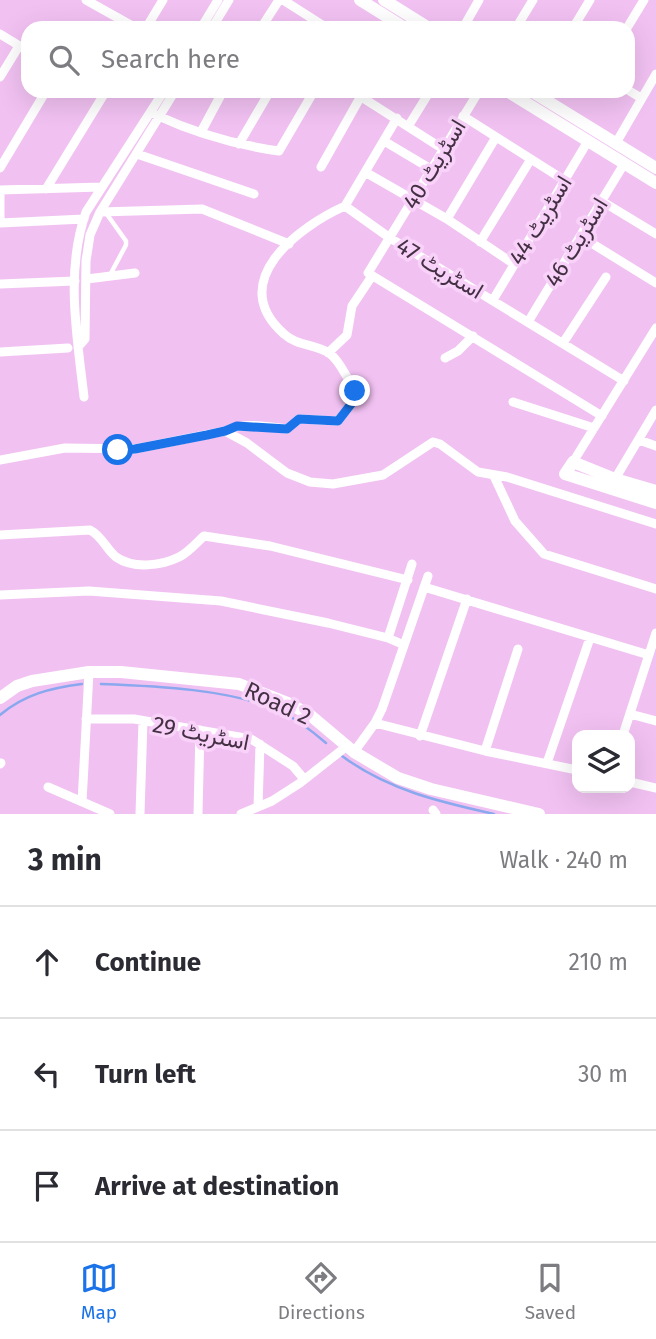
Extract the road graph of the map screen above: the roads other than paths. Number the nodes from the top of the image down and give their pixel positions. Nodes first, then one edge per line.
1 (86, 0) edge
2 (163, 0) edge
3 (218, 0) edge
4 (229, 0) edge
5 (281, 0) edge
6 (360, 0) edge
7 (384, 0) edge
8 (479, 0) edge
9 (533, 0) edge
10 (590, 0) edge
11 (645, 0) edge
12 (124, 21) edge
13 (150, 21) edge
14 (205, 21) edge
15 (216, 21) edge
16 (266, 21) edge
17 (316, 21) edge
18 (394, 21) edge
19 (418, 21) edge
20 (467, 21) edge
21 (523, 21) edge
22 (577, 21) edge
23 (632, 21) edge
24 (0, 34) edge
25 (21, 47) edge
26 (21, 52) edge
27 (656, 74) edge
28 (0, 77) edge
29 (635, 94) edge
30 (42, 98) edge
31 (102, 98) edge
32 (162, 98) edge
33 (169, 98) edge
34 (219, 98) edge
35 (266, 98) edge
36 (310, 98) edge
37 (355, 98) edge
38 (364, 98) edge
39 (425, 98) edge
40 (475, 98) edge
41 (518, 98) edge
42 (542, 98) edge
43 (641, 98) junction
44 (156, 115) junction
45 (463, 116) junction
46 (397, 118) junction
47 (409, 125) junction
48 (201, 132) junction
49 (496, 137) junction
50 (384, 141) junction
51 (588, 141) junction
52 (616, 143) junction
53 (239, 144) junction
54 (443, 149) junction
55 (137, 154) junction
56 (531, 159) junction
57 (624, 164) junction
58 (321, 167) dead end
59 (656, 167) edge
60 (0, 168) edge
61 (431, 169) junction
62 (365, 172) junction
63 (564, 180) junction
64 (656, 183) edge
65 (101, 187) junction
66 (46, 189) junction
67 (0, 192) edge
68 (254, 194) dead end
69 (412, 199) junction
70 (600, 200) junction
71 (345, 206) junction
72 (103, 212) junction
73 (84, 219) junction
74 (447, 219) junction
75 (0, 223) edge
76 (656, 234) edge
77 (580, 236) junction
78 (390, 237) junction
79 (480, 242) junction
80 (289, 244) junction
81 (514, 264) junction
82 (135, 272) dead end
83 (370, 275) junction
84 (110, 276) junction
85 (606, 277) dead end
86 (87, 279) junction
87 (75, 281) junction
88 (656, 283) edge
89 (0, 284) edge
90 (493, 300) junction
91 (528, 322) junction
92 (656, 329) edge
93 (473, 336) junction
94 (563, 343) junction
95 (73, 347) junction
96 (0, 352) edge
97 (328, 353) junction
98 (444, 358) dead end
99 (624, 381) junction
100 (84, 397) dead end
101 (513, 402) dead end
102 (656, 410) edge
103 (602, 416) junction
104 (594, 428) junction
105 (225, 431) junction
106 (639, 440) junction
107 (656, 446) edge
108 (0, 460) edge
109 (573, 462) junction
110 (494, 476) junction
111 (615, 479) junction
112 (656, 491) edge
113 (656, 503) edge
114 (656, 524) edge
115 (0, 535) edge
116 (412, 564) dead end
117 (429, 576) dead end
118 (408, 580) junction
119 (424, 587) junction
120 (656, 589) edge
121 (0, 595) edge
122 (467, 598) junction
123 (656, 633) edge
124 (388, 638) junction
125 (590, 638) junction
126 (404, 645) junction
127 (518, 649) dead end
128 (649, 654) junction
129 (89, 672) junction
130 (0, 698) edge
131 (630, 714) junction
132 (86, 719) junction
133 (143, 721) junction
134 (656, 721) edge
135 (375, 723) junction
136 (200, 730) junction
137 (625, 730) edge
138 (420, 736) junction
139 (260, 744) junction
140 (350, 749) junction
141 (485, 751) junction
142 (547, 763) junction
143 (572, 769) edge
144 (304, 779) junction
145 (635, 783) edge
146 (48, 787) dead end
147 (656, 788) edge
148 (82, 802) junction
149 (258, 807) junction
150 (110, 814) edge
151 (139, 814) edge
152 (198, 814) edge
153 (242, 814) edge
154 (539, 814) edge

1 - 12 street
2 - 13 street
3 - 14 street
4 - 15 street
5 - 16 street
5 - 17 street
6 - 18 street
7 - 19 street
8 - 20 street
9 - 21 street
10 - 22 street
11 - 23 street
24 - 25 street
26 - 28 street
27 - 43 street
29 - 43 street
30 - 60 street
31 - 66 street
32 - 44 street
33 - 44 street
34 - 48 street
35 - 53 street
36 - 53 street
37 - 58 street
38 - 46 street
39 - 47 street
40 - 45 street, اسٹریٹ 40
41 - 51 street
42 - 52 street
43 - 52 street
44 - 48 street
44 - 55 street
44 - 65 street
45 - 49 street
45 - 54 street, اسٹریٹ 40
46 - 47 street
46 - 50 street
47 - 54 street
48 - 53 street
49 - 56 street
49 - 74 street
50 - 61 street
50 - 62 street
51 - 57 street
51 - 63 street, اسٹریٹ 44
52 - 59 street
54 - 61 street, اسٹریٹ 40
55 - 68 street
55 - 72 street
56 - 63 street
56 - 79 street
57 - 64 street
57 - 70 street, اسٹریٹ 46
61 - 69 street, اسٹریٹ 40
62 - 69 street
62 - 71 street
63 - 81 street, اسٹریٹ 44
65 - 66 street
65 - 73 street
66 - 67 street
67 - 75 street
69 - 74 street
69 - 78 street, اسٹریٹ 40
70 - 76 street
70 - 77 street, اسٹریٹ 46
71 - 78 street, اسٹریٹ 47
71 - 80 street
72 - 80 street
72 - 84 lane
72 - 86 street
73 - 75 street
73 - 87 street
74 - 79 street
77 - 88 street
77 - 91 street, اسٹریٹ 46
78 - 83 street, اسٹریٹ 40
78 - 90 street, اسٹریٹ 47
79 - 81 street
80 - 97 street
81 - 90 street, اسٹریٹ 44
82 - 84 street
83 - 93 street
83 - 97 street, اسٹریٹ 40
84 - 86 street
85 - 94 street
86 - 95 street
87 - 89 street
87 - 95 street
90 - 91 street, اسٹریٹ 47
91 - 94 street, اسٹریٹ 47
92 - 99 street
93 - 98 street
93 - 103 street
94 - 99 street, اسٹریٹ 47
95 - 96 street
95 - 100 street
97 - 105 street
99 - 103 street
101 - 104 street
102 - 106 street
103 - 104 street
104 - 109 street
105 - 108 street
105 - 110 street
106 - 107 street
106 - 111 street
109 - 111 street
109 - 113 street
110 - 114 street
110 - 120 street
111 - 112 street
115 - 118 street
116 - 118 street
117 - 119 street
118 - 124 street
119 - 122 street
119 - 126 street
121 - 124 street
122 - 125 street
122 - 138 street
123 - 128 street
124 - 126 street
125 - 128 street
125 - 142 street
126 - 135 street
127 - 141 street
128 - 131 street
129 - 130 street, Road 2
129 - 132 street
129 - 140 street, Road 2
131 - 134 street
131 - 137 street
132 - 133 street, اسٹریٹ 29
132 - 148 street
133 - 136 street, اسٹریٹ 29
133 - 151 street
135 - 138 street
135 - 140 street
136 - 139 street, اسٹریٹ 29
136 - 152 street
138 - 141 street
139 - 144 street, اسٹریٹ 29
139 - 149 street
140 - 144 street
140 - 154 street, Road 2
141 - 142 street
142 - 143 street
144 - 149 street
145 - 147 street
146 - 148 street
148 - 150 street
149 - 153 street

